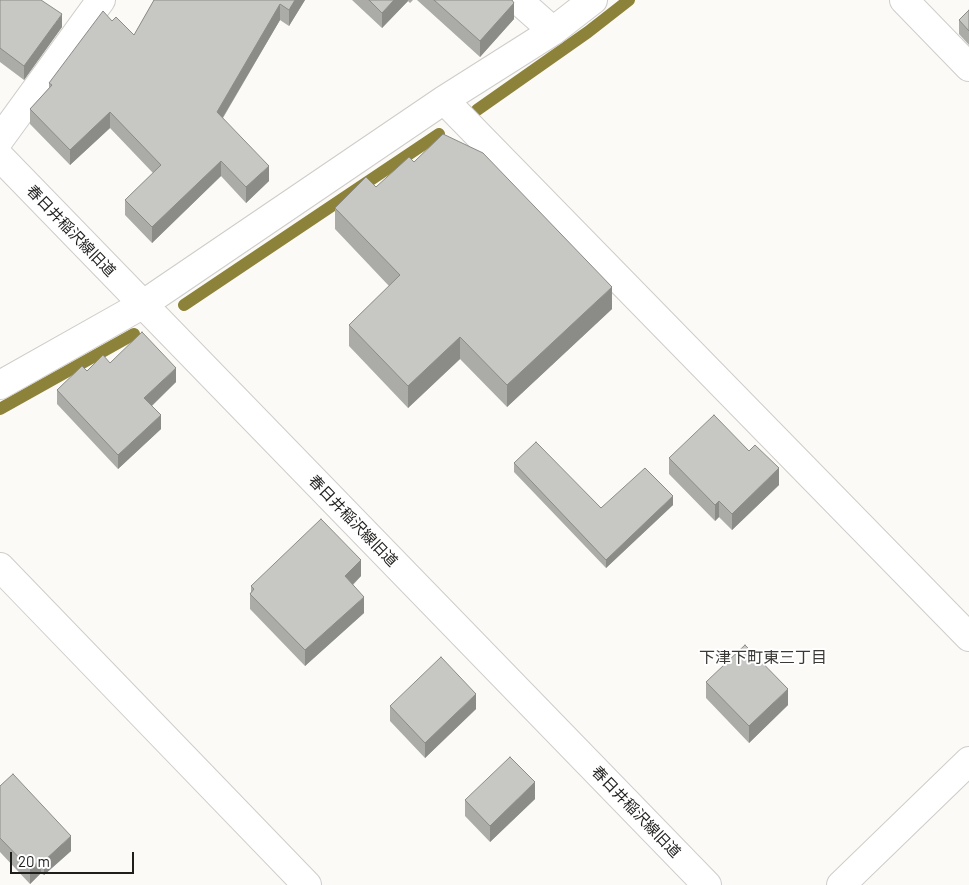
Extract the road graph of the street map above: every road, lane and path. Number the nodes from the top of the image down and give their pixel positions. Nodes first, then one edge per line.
1 (100, 0) edge
2 (518, 0) edge
3 (593, 0) edge
4 (904, 0) edge
5 (553, 32) junction
6 (969, 67) edge
7 (444, 100) junction
8 (0, 139) edge
9 (0, 157) edge
10 (142, 305) junction
11 (0, 385) edge
12 (0, 568) edge
13 (969, 637) edge
14 (969, 761) edge
15 (307, 885) edge
16 (707, 885) edge
17 (841, 885) edge

1 - 8 street
2 - 5 street
3 - 5 street
4 - 6 street
5 - 7 street
7 - 10 street
7 - 13 street
9 - 10 street, 春日井稲沢線旧道
10 - 11 street
10 - 16 street, 春日井稲沢線旧道
12 - 15 street
14 - 17 street

